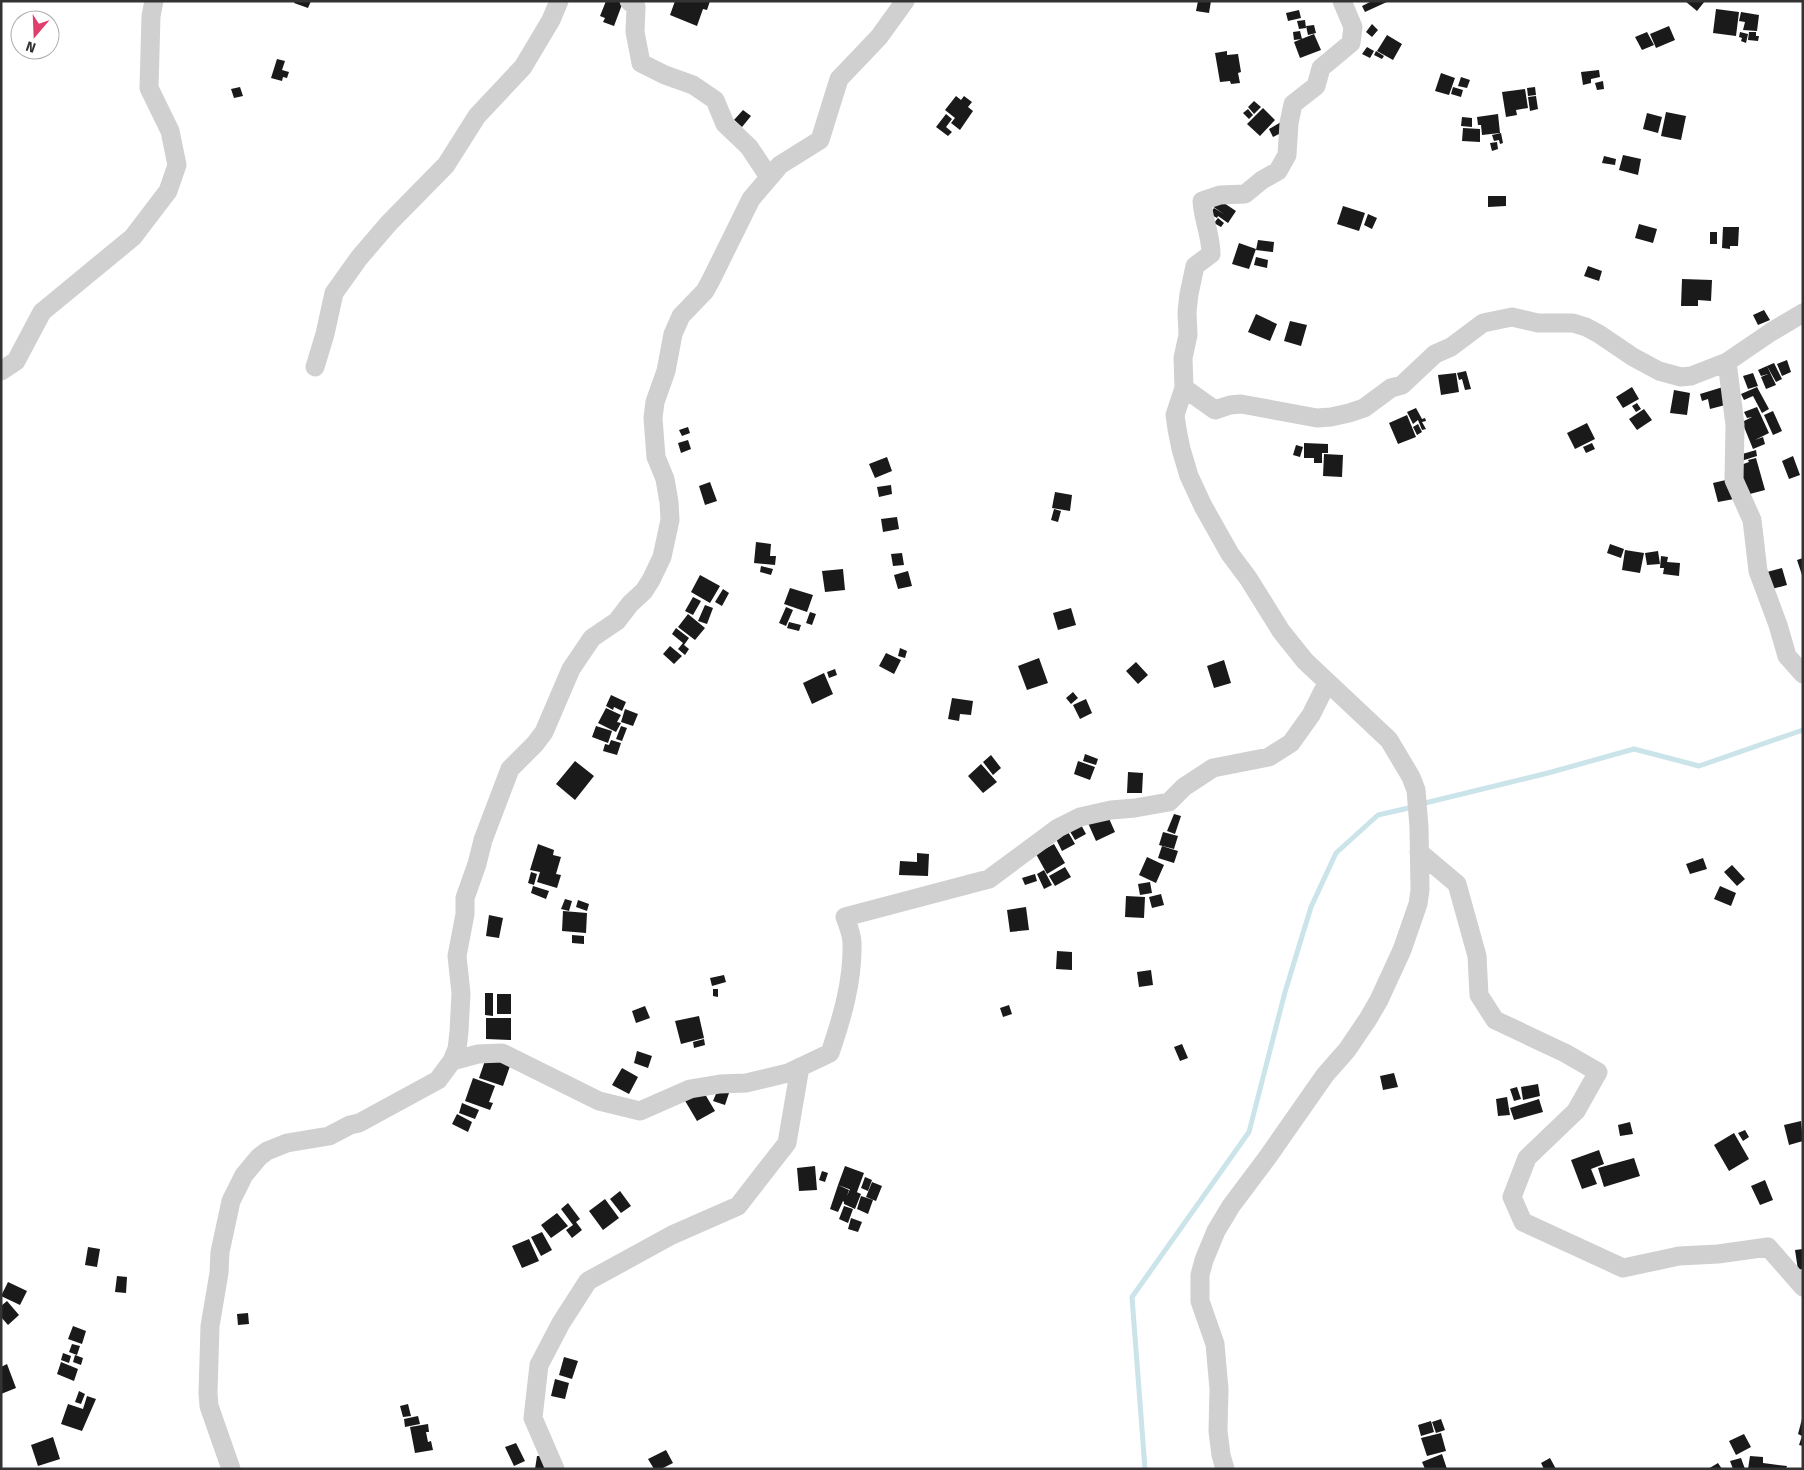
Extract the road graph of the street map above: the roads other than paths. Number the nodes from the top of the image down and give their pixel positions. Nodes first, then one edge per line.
1 (154, 1) edge
2 (559, 1) edge
3 (629, 1) edge
4 (905, 1) edge
5 (1342, 1) edge
6 (769, 176) junction
7 (1803, 313) edge
8 (1727, 362) junction
9 (315, 367) dead end
10 (1, 371) edge
11 (1184, 388) junction
12 (1803, 674) edge
13 (1327, 683) junction
14 (1419, 852) junction
15 (452, 1061) junction
16 (800, 1067) junction
17 (1803, 1287) edge
18 (231, 1469) edge
19 (555, 1469) edge
20 (1225, 1469) edge

1 - 10 street
2 - 9 street
3 - 6 street
4 - 6 street
5 - 11 street
6 - 15 street
7 - 8 street
8 - 11 street
8 - 12 street
11 - 13 street
13 - 14 street
13 - 16 street
14 - 17 street
14 - 20 street
15 - 16 street
15 - 18 street
16 - 19 street

